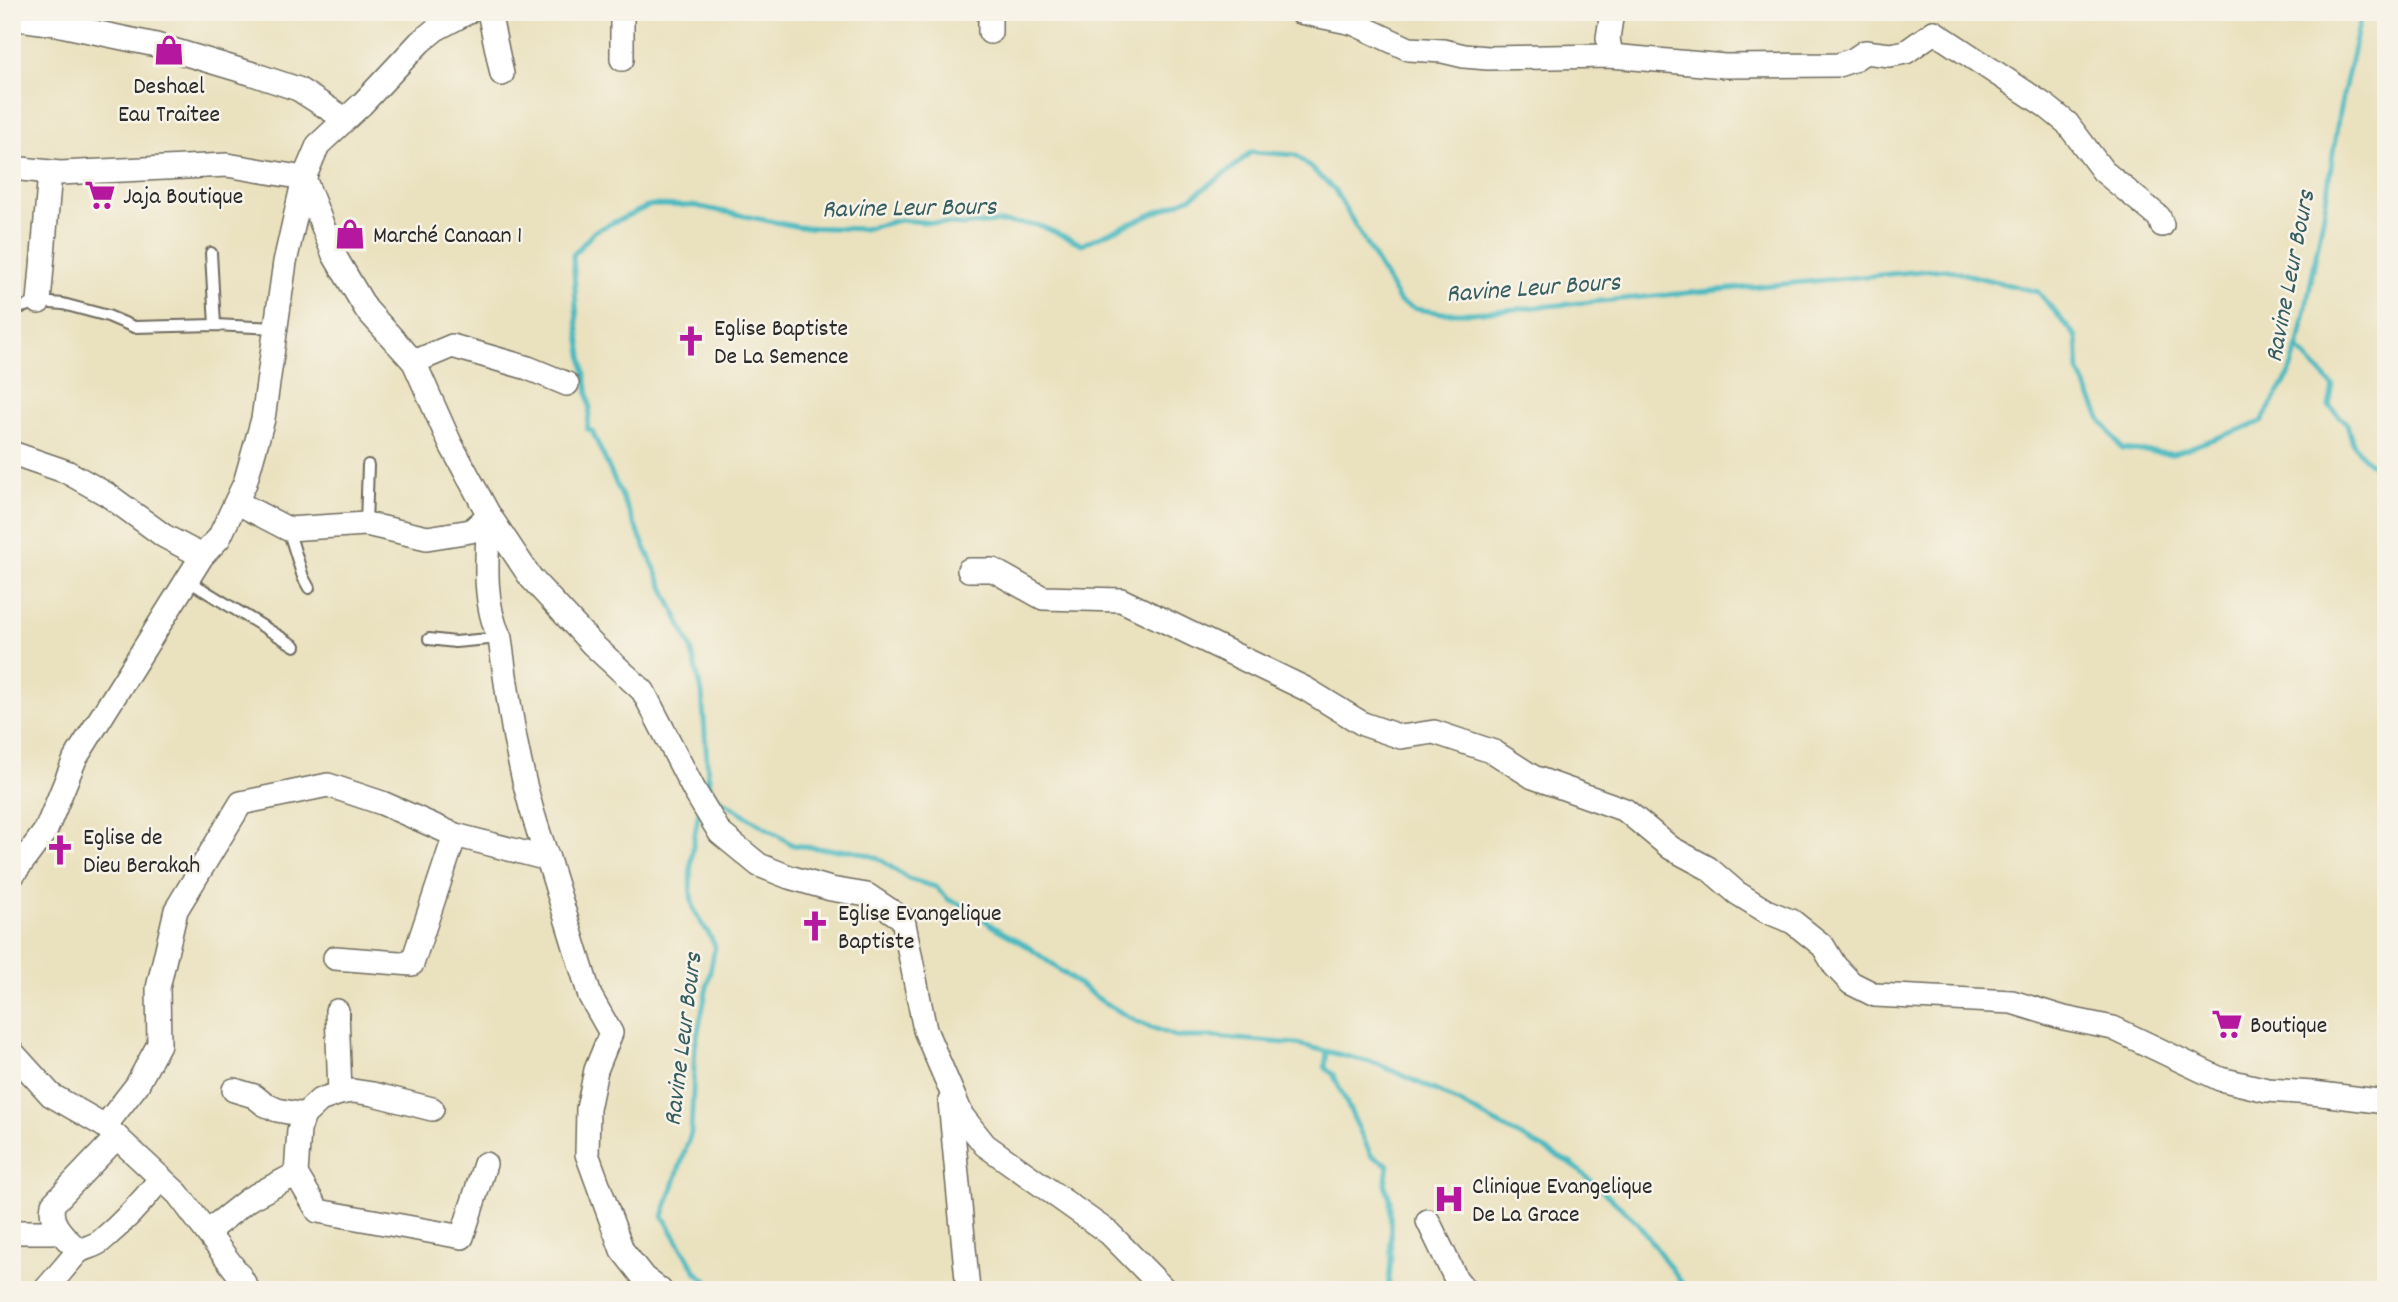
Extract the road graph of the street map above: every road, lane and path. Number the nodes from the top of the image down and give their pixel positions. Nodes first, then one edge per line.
1 (468, 12) edge
2 (489, 12) edge
3 (622, 12) edge
4 (1300, 12) edge
5 (1612, 12) edge
6 (15, 16) edge
7 (437, 20) edge
8 (1934, 22) edge
9 (1611, 56) junction
10 (622, 59) dead end
11 (502, 74) dead end
12 (345, 120) junction
13 (12, 168) edge
14 (50, 172) junction
15 (304, 178) junction
16 (2162, 225) dead end
17 (211, 253) dead end
18 (39, 302) junction
19 (15, 309) dead end
20 (215, 325) junction
21 (275, 328) junction
22 (414, 362) junction
23 (567, 384) dead end
24 (12, 453) edge
25 (368, 465) dead end
26 (236, 502) junction
27 (489, 515) junction
28 (366, 524) junction
29 (288, 529) junction
30 (202, 556) junction
31 (969, 570) dead end
32 (187, 580) junction
33 (310, 588) dead end
34 (500, 638) junction
35 (429, 639) dead end
36 (295, 646) dead end
37 (456, 835) junction
38 (548, 859) junction
39 (12, 876) edge
40 (335, 958) dead end
41 (337, 1012) dead end
42 (12, 1052) edge
43 (949, 1087) junction
44 (234, 1090) dead end
45 (340, 1093) junction
46 (2386, 1102) edge
47 (432, 1109) dead end
48 (303, 1115) junction
49 (111, 1131) junction
50 (485, 1164) dead end
51 (296, 1174) junction
52 (161, 1178) junction
53 (1428, 1221) dead end
54 (12, 1232) edge
55 (60, 1232) junction
56 (208, 1232) junction
57 (79, 1251) junction
58 (1161, 1288) edge
59 (45, 1290) edge
60 (248, 1290) edge
61 (660, 1290) edge
62 (968, 1290) edge
63 (1465, 1290) edge

1 - 7 street
2 - 11 street
3 - 10 street
4 - 9 street
5 - 9 street
6 - 12 street
7 - 12 street
8 - 9 street
8 - 16 street
12 - 15 street
13 - 14 street
14 - 15 street
14 - 18 street
15 - 21 street
15 - 22 street
17 - 20 lane
18 - 19 lane
18 - 20 lane
20 - 21 lane
21 - 26 street
22 - 23 street
22 - 27 street
24 - 30 street
25 - 28 lane
26 - 29 street
26 - 30 street
27 - 28 street
27 - 34 street
27 - 43 street
28 - 29 street
29 - 33 lane
30 - 32 street
31 - 46 street
32 - 36 lane
32 - 39 street
34 - 35 lane
34 - 38 street
37 - 38 street
37 - 40 street
37 - 49 street
38 - 61 street
41 - 45 street
42 - 49 street
43 - 58 street
43 - 62 street
44 - 48 street
45 - 47 street
45 - 48 street
48 - 51 street
49 - 52 street
49 - 55 street
50 - 51 street
51 - 56 street
52 - 56 street
52 - 57 street
53 - 63 street
54 - 55 street
55 - 57 street
56 - 60 street
57 - 59 street

